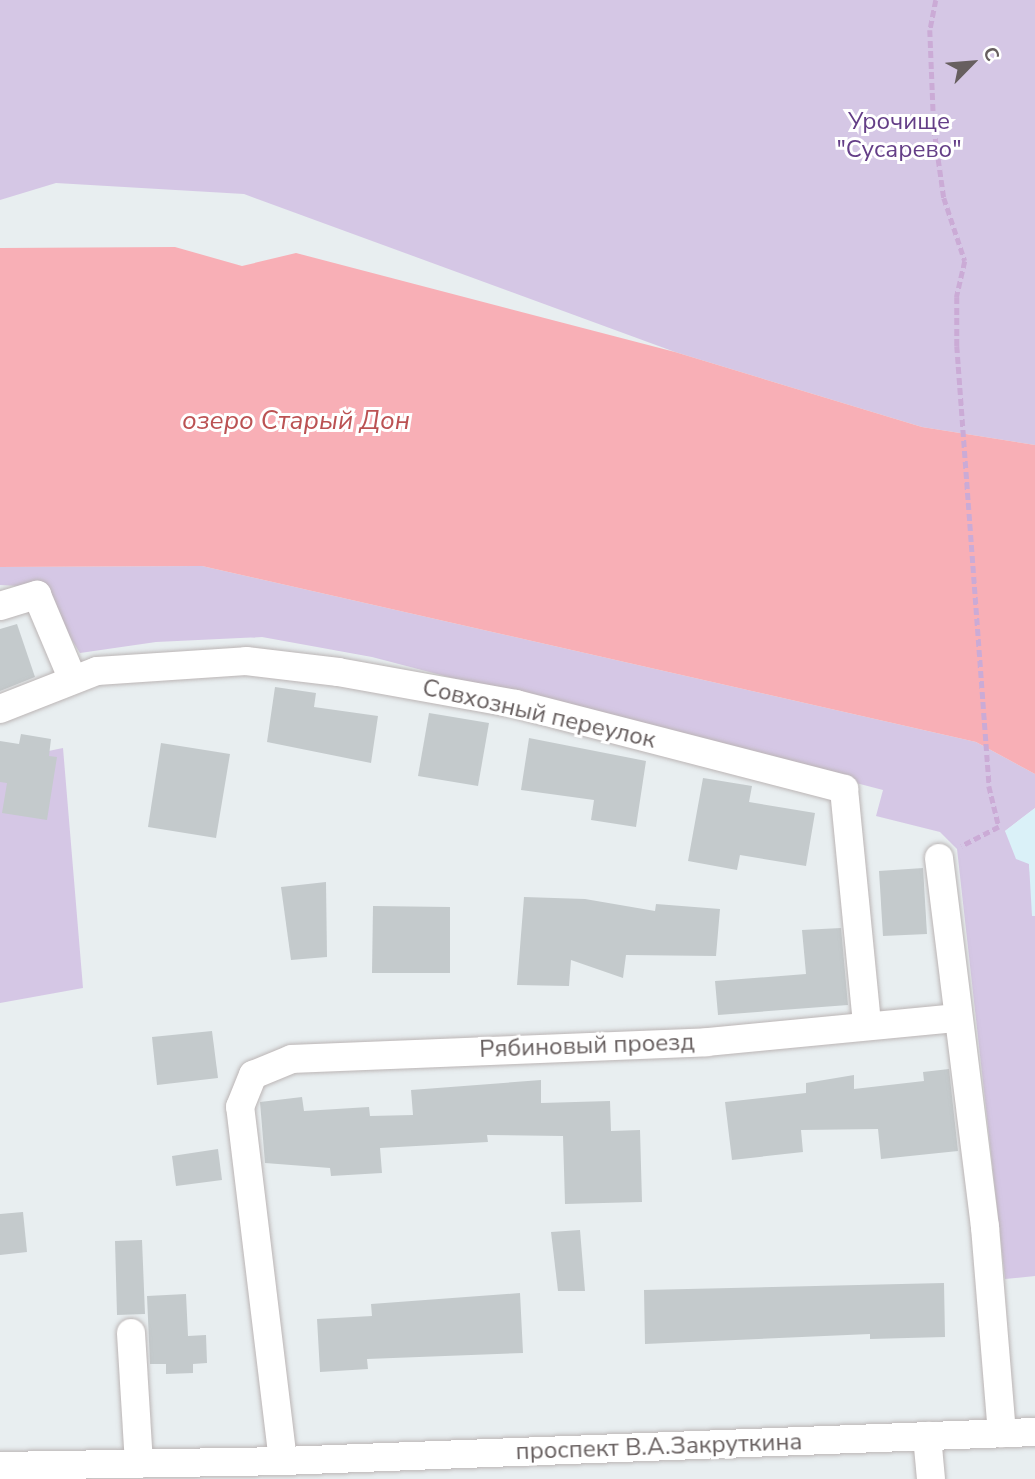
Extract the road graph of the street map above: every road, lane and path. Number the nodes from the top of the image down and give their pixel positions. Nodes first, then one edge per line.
1 (936, 0) edge
2 (0, 606) edge
3 (72, 678) junction
4 (0, 709) edge
5 (939, 858) joint
6 (957, 1018) junction
7 (867, 1025) junction
8 (131, 1333) dead end
9 (1035, 1432) edge
10 (1002, 1433) junction
11 (928, 1436) junction
12 (283, 1461) junction
13 (139, 1464) junction
14 (0, 1466) edge
15 (107, 1472) edge
16 (932, 1479) edge

1 - 5 path
2 - 3 street
3 - 4 street, Совхозный переулок
3 - 7 street, Совхозный переулок
5 - 6 street
6 - 7 street, Рябиновый проезд
6 - 10 street
7 - 12 street, Рябиновый проезд
8 - 13 street
9 - 10 street, проспект В.А.Закруткина
10 - 11 street, проспект В.А.Закруткина
11 - 12 street, проспект В.А.Закруткина
11 - 16 street
12 - 13 street, проспект В.А.Закруткина
13 - 15 street, проспект В.А.Закруткина
14 - 15 street, проспект В.А.Закруткина

